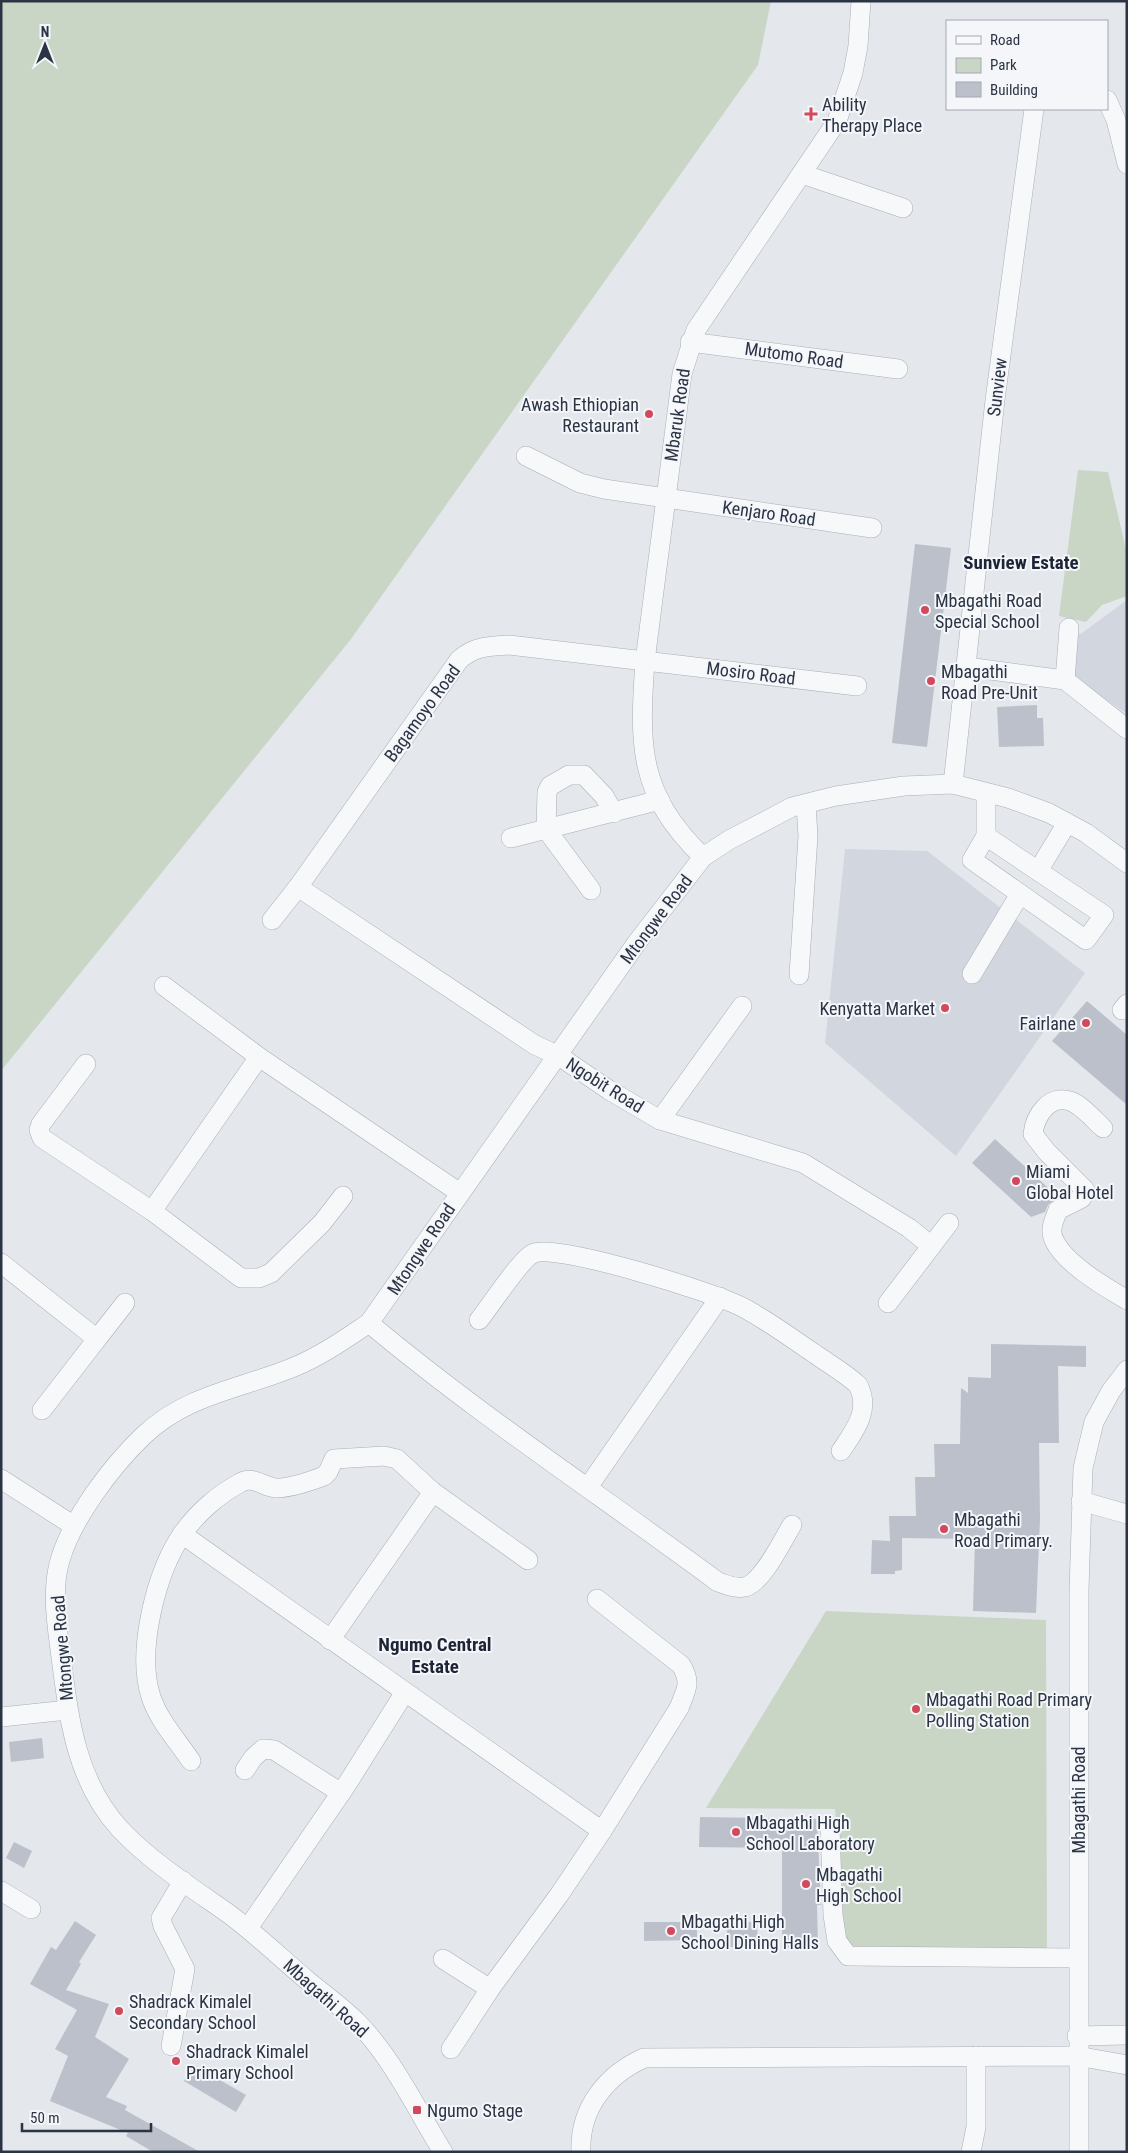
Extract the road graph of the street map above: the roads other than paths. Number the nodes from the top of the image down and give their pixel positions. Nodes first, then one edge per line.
1 (861, 1) edge
2 (1108, 102) edge
3 (1034, 110) edge
4 (1127, 164) edge
5 (802, 174) junction
6 (903, 208) dead end
7 (690, 342) junction
8 (898, 369) dead end
9 (526, 456) dead end
10 (666, 499) junction
11 (872, 528) dead end
12 (1069, 628) dead end
13 (645, 661) junction
14 (967, 667) junction
15 (1065, 680) junction
16 (857, 686) dead end
17 (1127, 729) edge
18 (953, 784) junction
19 (986, 793) junction
20 (660, 800) junction
21 (806, 804) junction
22 (614, 813) junction
23 (1067, 823) junction
24 (546, 829) junction
25 (986, 836) junction
26 (511, 838) dead end
27 (704, 857) junction
28 (1127, 863) edge
29 (1038, 871) junction
30 (298, 887) junction
31 (591, 890) dead end
32 (1020, 894) junction
33 (272, 920) dead end
34 (972, 974) dead end
35 (799, 975) dead end
36 (164, 986) dead end
37 (742, 1006) dead end
38 (559, 1056) junction
39 (259, 1057) junction
40 (86, 1064) dead end
41 (660, 1120) junction
42 (1103, 1128) dead end
43 (460, 1193) junction
44 (343, 1196) dead end
45 (152, 1211) junction
46 (949, 1223) dead end
47 (930, 1245) junction
48 (1, 1263) edge
49 (720, 1297) junction
50 (1127, 1300) edge
51 (125, 1303) dead end
52 (888, 1303) dead end
53 (479, 1320) dead end
54 (369, 1323) junction
55 (97, 1339) junction
56 (1127, 1370) edge
57 (42, 1410) dead end
58 (841, 1451) dead end
59 (1, 1479) edge
60 (588, 1487) junction
61 (432, 1492) junction
62 (1081, 1501) junction
63 (1127, 1514) edge
64 (792, 1525) dead end
65 (74, 1526) junction
66 (182, 1534) junction
67 (528, 1560) dead end
68 (597, 1599) dead end
69 (330, 1640) junction
70 (405, 1692) junction
71 (68, 1710) junction
72 (1, 1717) edge
73 (191, 1761) dead end
74 (245, 1770) dead end
75 (341, 1793) junction
76 (830, 1828) dead end
77 (602, 1831) junction
78 (183, 1881) junction
79 (1, 1891) edge
80 (31, 1909) dead end
81 (248, 1928) junction
82 (1078, 1958) junction
83 (443, 1959) dead end
84 (490, 1989) junction
85 (1127, 2035) edge
86 (1077, 2036) junction
87 (170, 2046) dead end
88 (451, 2049) dead end
89 (976, 2056) junction
90 (1077, 2056) junction
91 (1127, 2065) edge
92 (444, 2152) edge
93 (581, 2152) edge
94 (971, 2152) edge
95 (1079, 2152) edge

1 - 5 street, Mbaruk Road
2 - 4 street
3 - 14 street, Sunview
5 - 6 street
5 - 7 street, Mbaruk Road
7 - 8 street, Mutomo Road
7 - 10 street, Mbaruk Road
9 - 10 street, Kenjaro Road
10 - 11 street, Kenjaro Road
10 - 13 street, Mbaruk Road
12 - 15 street
13 - 16 street, Mosiro Road
13 - 20 street, Mbaruk Road
13 - 30 street, Bagamoyo Road
14 - 15 street
14 - 18 street, Sunview
15 - 17 street
18 - 19 street, Mtongwe Road
18 - 21 street, Mtongwe Road
19 - 23 street, Mtongwe Road
19 - 25 street
20 - 22 street
20 - 27 street, Mbaruk Road
21 - 27 street, Mtongwe Road
21 - 35 street
22 - 24 street
22 - 24 street
23 - 28 street, Mtongwe Road
23 - 29 street
24 - 26 street
24 - 31 street
25 - 29 street
25 - 32 street
27 - 38 street, Mtongwe Road
29 - 32 street
30 - 33 street, Bagamoyo Road
30 - 38 street, Ngobit Road
32 - 34 street
36 - 39 street
37 - 41 street
38 - 41 street, Ngobit Road
38 - 43 street, Mtongwe Road
39 - 43 street
39 - 45 street
40 - 45 street
41 - 47 street, Ngobit Road
42 - 50 street
43 - 54 street, Mtongwe Road
44 - 45 street
46 - 47 street
47 - 52 street
48 - 55 street
49 - 53 street
49 - 58 street
49 - 60 street
51 - 55 street
54 - 60 street
54 - 65 street, Mtongwe Road
55 - 57 street
56 - 62 street, Mbagathi Road
59 - 65 street
60 - 64 street
61 - 66 street
61 - 67 street
61 - 69 street
62 - 63 street
62 - 82 street, Mbagathi Road
65 - 71 street, Mtongwe Road
66 - 69 street
66 - 73 street
68 - 77 street
69 - 70 street
70 - 75 street
70 - 77 street
71 - 72 street
71 - 78 street, Mtongwe Road
74 - 75 street
75 - 81 street
76 - 82 street
77 - 84 street
78 - 81 street, Mtongwe Road
78 - 87 street
79 - 80 street
81 - 92 street, Mbagathi Road
82 - 86 street, Mbagathi Road
83 - 84 street
84 - 88 street
85 - 86 street
86 - 90 street, Mbagathi Road
89 - 90 street
89 - 93 street
89 - 94 street
90 - 91 street
90 - 95 street, Mbagathi Road

